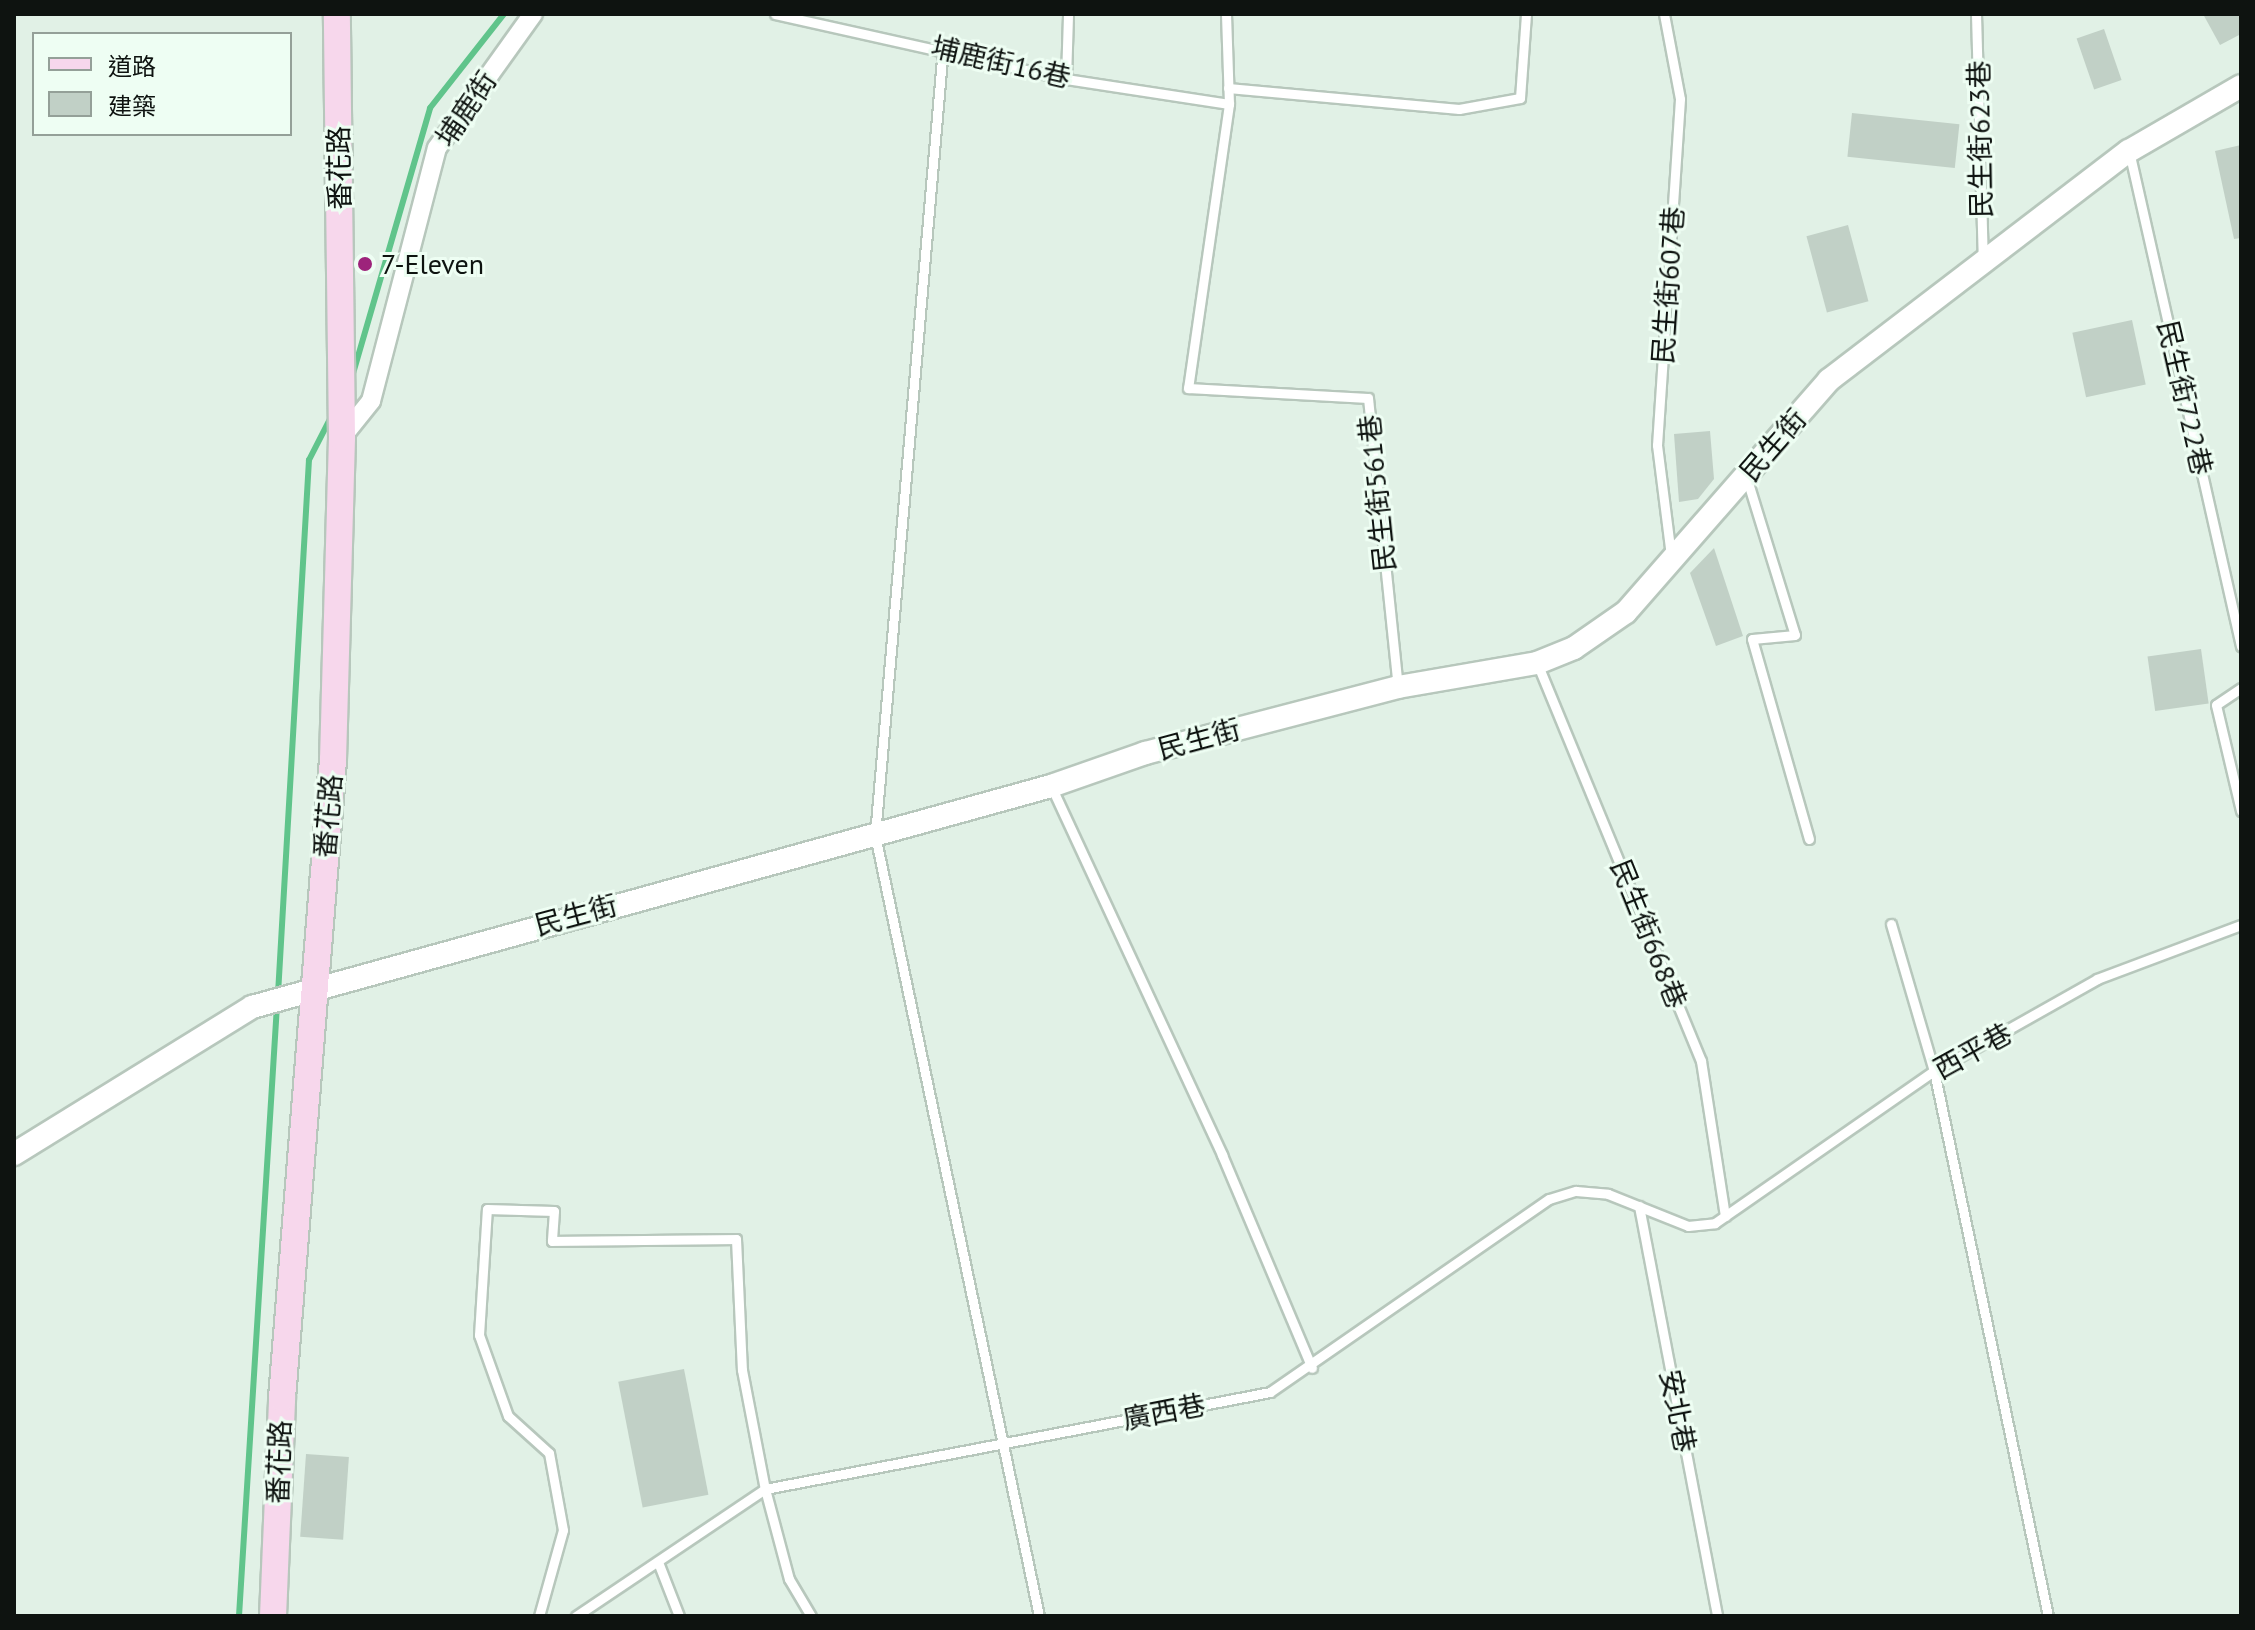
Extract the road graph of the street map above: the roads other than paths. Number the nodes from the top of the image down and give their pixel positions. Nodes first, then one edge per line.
1 (337, 14) edge
2 (533, 14) edge
3 (775, 14) edge
4 (1068, 14) edge
5 (1226, 14) edge
6 (1526, 14) edge
7 (1664, 14) edge
8 (1976, 14) edge
9 (943, 47) junction
10 (1066, 79) junction
11 (2241, 86) edge
12 (1228, 88) junction
13 (1229, 104) junction
14 (2129, 151) junction
15 (1983, 264) junction
16 (342, 437) junction
17 (1746, 476) junction
18 (1672, 557) junction
19 (2241, 646) edge
20 (1537, 663) junction
21 (1398, 687) junction
22 (2241, 688) edge
23 (1051, 786) junction
24 (2241, 811) edge
25 (875, 835) junction
26 (1809, 839) dead end
27 (1891, 924) dead end
28 (2241, 925) edge
29 (311, 989) junction
30 (1934, 1071) junction
31 (14, 1154) edge
32 (1639, 1206) junction
33 (1725, 1216) junction
34 (1312, 1368) junction
35 (1005, 1443) junction
36 (765, 1489) junction
37 (658, 1562) junction
38 (273, 1616) edge
39 (539, 1616) edge
40 (576, 1616) edge
41 (679, 1616) edge
42 (811, 1616) edge
43 (1039, 1616) edge
44 (1717, 1616) edge
45 (2048, 1616) edge

1 - 16 main road, 番花路
2 - 16 street, 埔鹿街
3 - 9 lane, 埔鹿街16巷
4 - 10 lane
5 - 12 lane, 民生街561巷
6 - 12 lane
7 - 18 lane, 民生街607巷
8 - 15 lane, 民生街623巷
9 - 10 lane, 埔鹿街16巷
9 - 25 lane
10 - 13 lane, 埔鹿街16巷
11 - 14 street, 民生街
12 - 13 lane, 民生街561巷
13 - 21 lane, 民生街561巷
14 - 15 street, 民生街
14 - 19 lane, 民生街722巷
15 - 17 street, 民生街
16 - 29 main road, 番花路
17 - 18 street, 民生街
17 - 26 lane
18 - 20 street, 民生街
20 - 21 street, 民生街
20 - 33 lane, 民生街668巷
21 - 23 street, 民生街
22 - 24 lane
23 - 25 street, 民生街
23 - 34 lane
25 - 29 street, 民生街
25 - 35 lane
27 - 30 lane
28 - 30 lane, 西平巷
29 - 31 street, 民生街
29 - 38 main road, 番花路
30 - 33 lane, 西平巷
30 - 45 lane
32 - 33 lane, 廣西巷
32 - 34 lane, 廣西巷
32 - 44 lane, 安北巷
34 - 35 lane, 廣西巷
35 - 36 lane, 廣西巷
35 - 43 lane
36 - 37 lane, 廣西巷
36 - 39 lane
36 - 42 lane
37 - 40 lane, 廣西巷
37 - 41 lane

